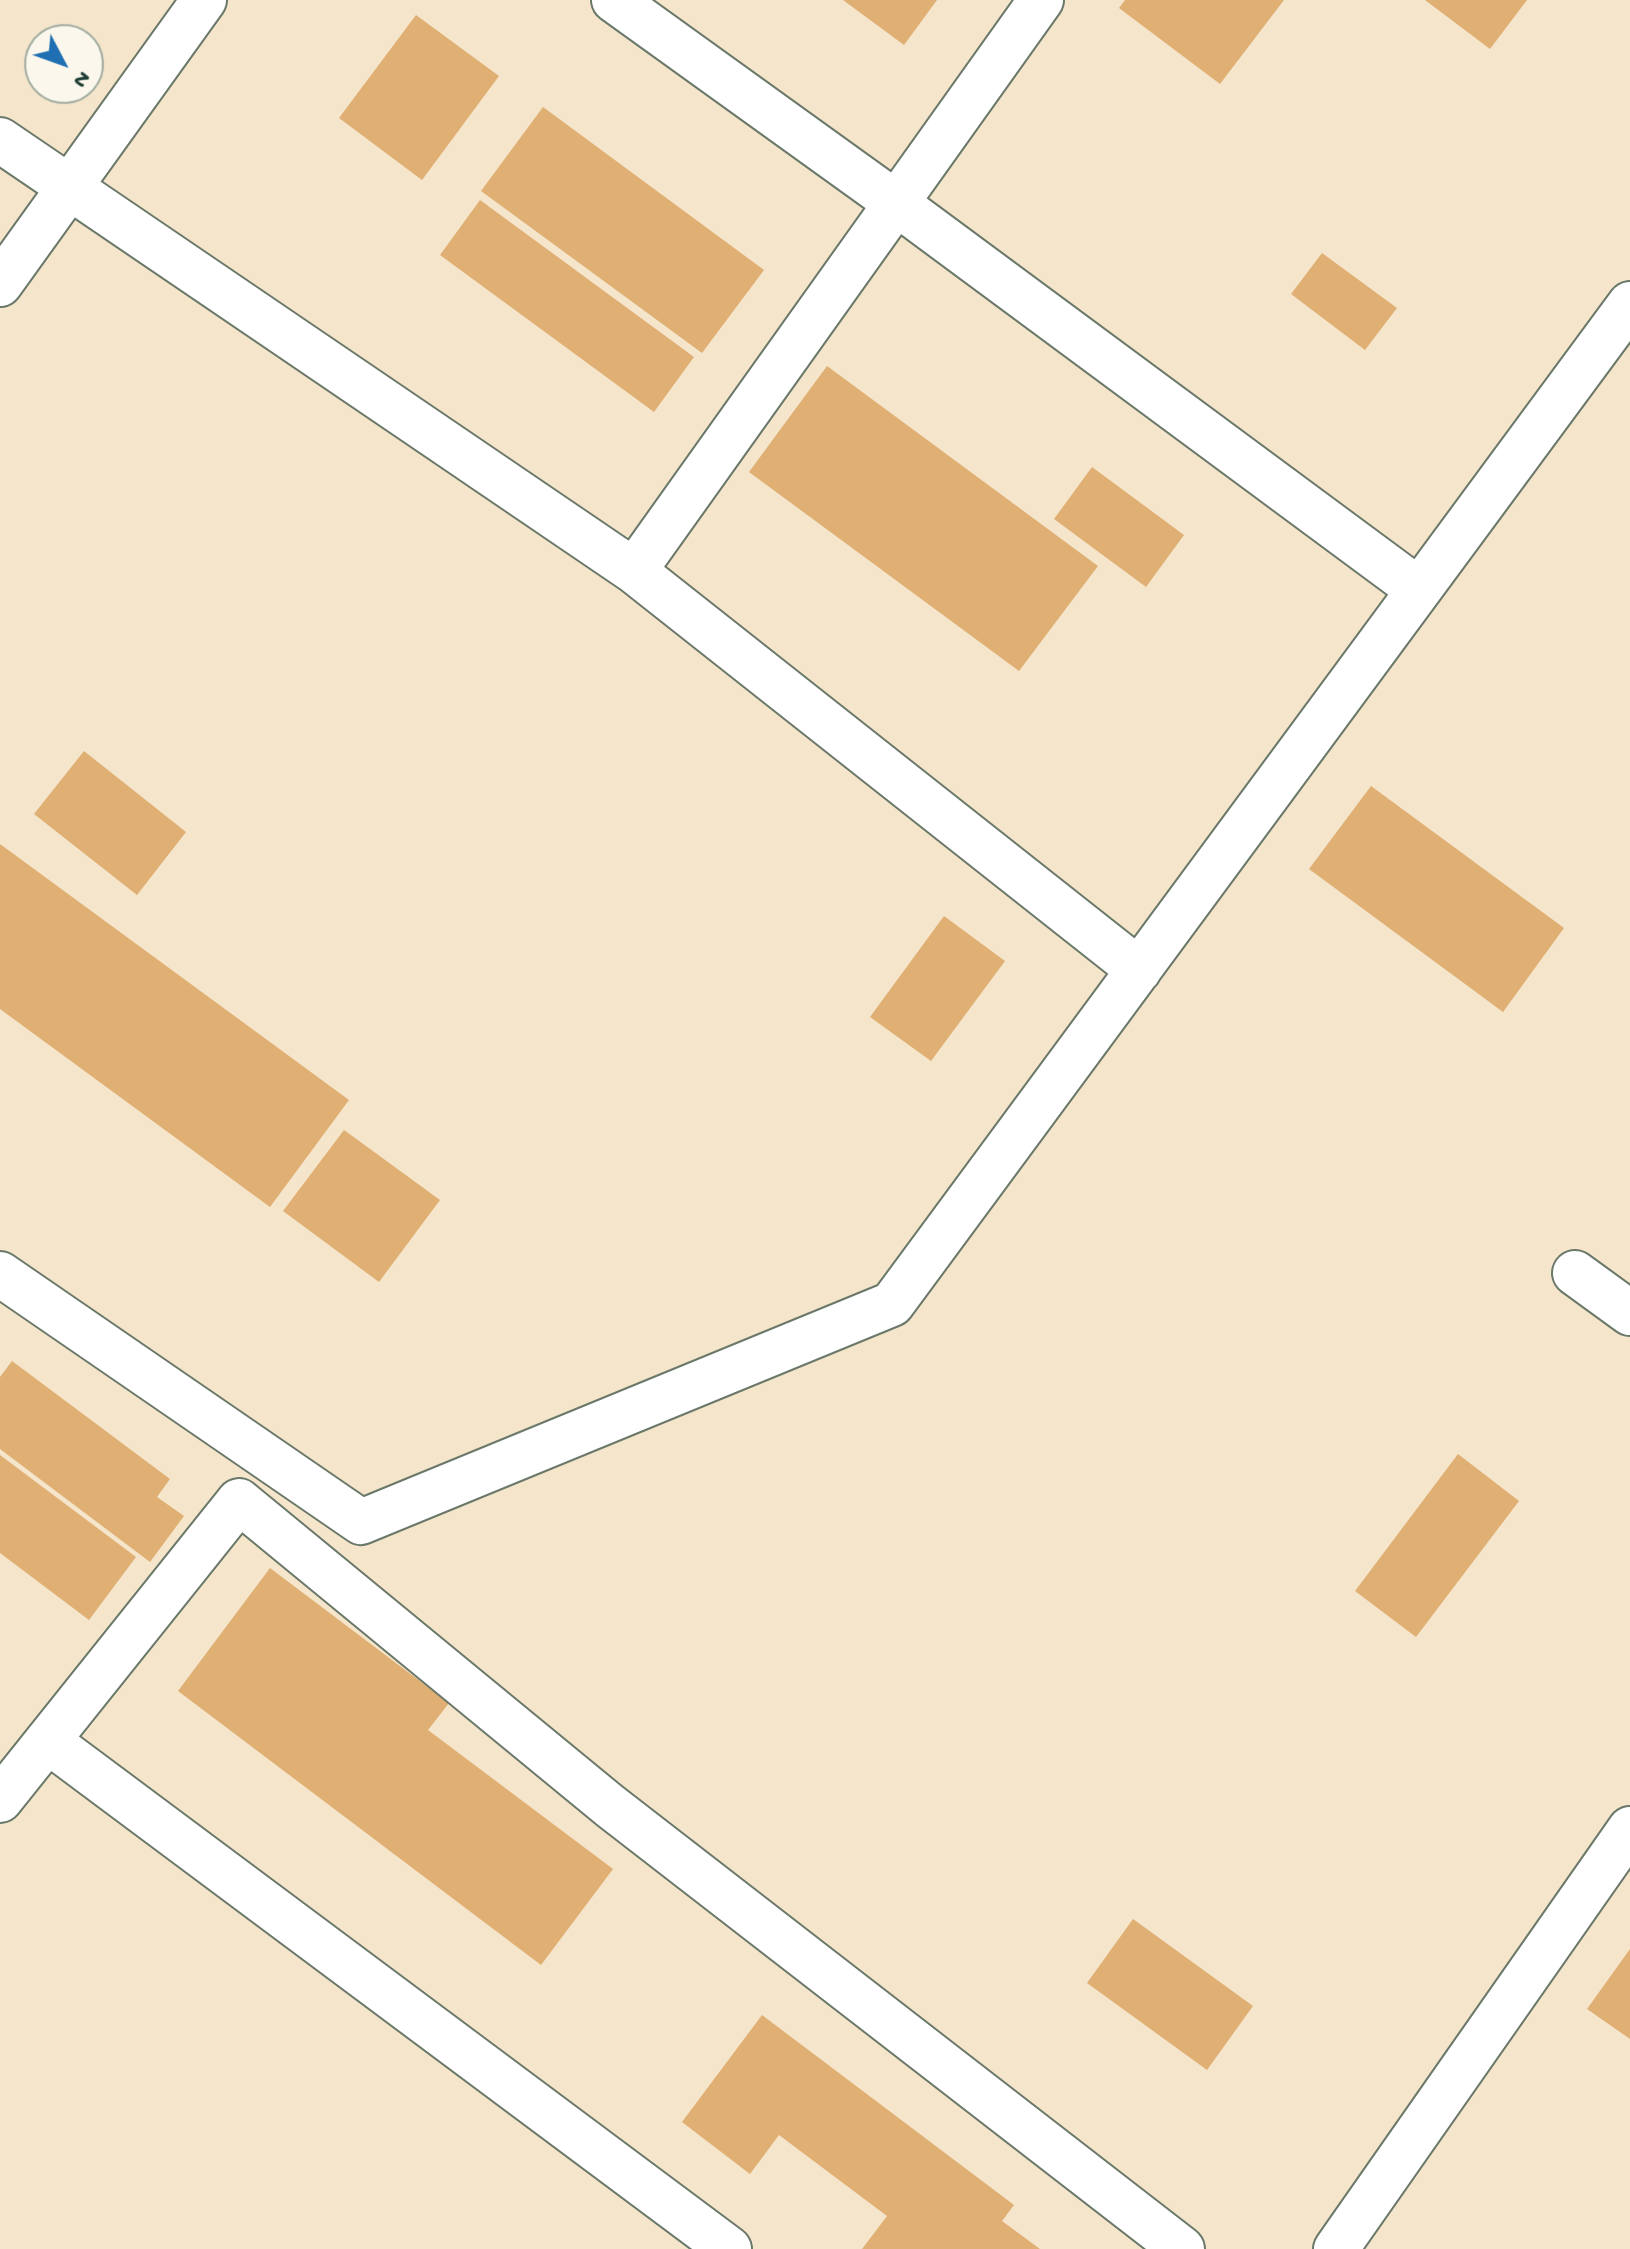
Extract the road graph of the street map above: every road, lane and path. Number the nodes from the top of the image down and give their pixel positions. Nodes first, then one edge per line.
1 (204, 0) edge
2 (614, 0) edge
3 (1041, 0) edge
4 (0, 140) edge
5 (67, 186) junction
6 (896, 203) junction
7 (0, 284) edge
8 (1630, 304) edge
9 (634, 571) junction
10 (1419, 590) junction
11 (1139, 970) junction
12 (1575, 1273) dead end
13 (0, 1274) edge
14 (1630, 1313) edge
15 (48, 1741) junction
16 (0, 1800) edge
17 (1630, 1829) edge
18 (729, 2249) edge
19 (1182, 2249) edge
20 (1336, 2249) edge

1 - 5 street
2 - 6 street
3 - 6 street
4 - 5 street
5 - 7 street
5 - 9 street
6 - 9 street
6 - 10 street
8 - 10 street
9 - 11 street
10 - 11 street
11 - 13 street
12 - 14 street
15 - 16 street
15 - 18 street
15 - 19 street
17 - 20 street

